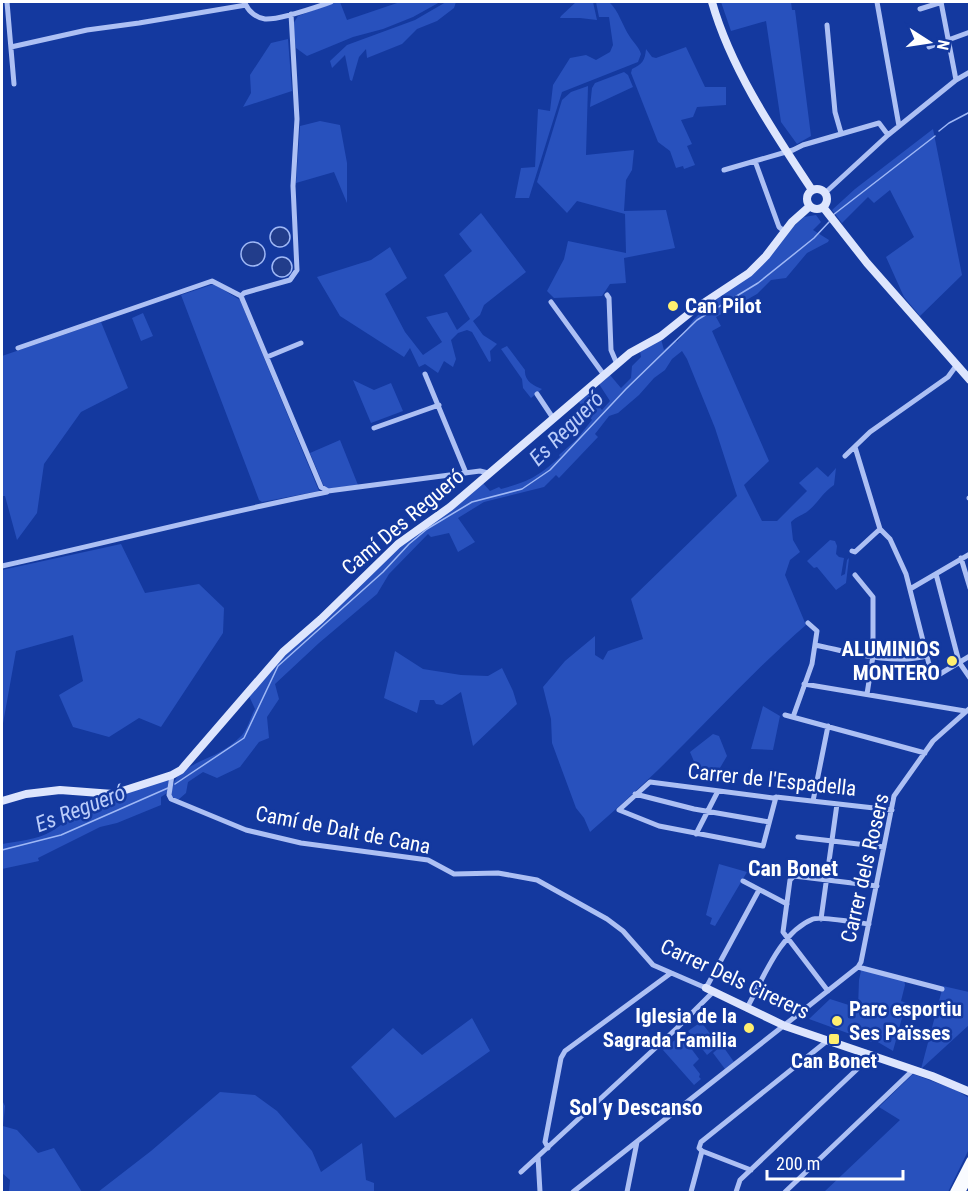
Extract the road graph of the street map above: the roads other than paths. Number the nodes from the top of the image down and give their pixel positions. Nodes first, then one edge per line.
1 (7, 2) edge
2 (331, 2) edge
3 (712, 2) edge
4 (877, 2) edge
5 (941, 2) edge
6 (246, 3) edge
7 (920, 9) dead end
8 (291, 14) junction
9 (827, 25) dead end
10 (969, 32) edge
11 (949, 40) junction
12 (11, 47) junction
13 (929, 47) dead end
14 (969, 72) edge
15 (956, 80) junction
16 (15, 84) dead end
17 (899, 126) junction
18 (841, 133) junction
19 (888, 135) junction
20 (787, 152) junction
21 (755, 161) junction
22 (724, 170) dead end
23 (812, 190) junction
24 (825, 193) junction
25 (810, 206) junction
26 (823, 207) junction
27 (784, 231) junction
28 (241, 296) junction
29 (607, 296) dead end
30 (551, 302) dead end
31 (301, 343) dead end
32 (18, 348) dead end
33 (267, 357) junction
34 (617, 364) junction
35 (956, 366) junction
36 (425, 374) dead end
37 (604, 375) junction
38 (969, 380) edge
39 (537, 394) dead end
40 (438, 405) junction
41 (553, 418) junction
42 (374, 428) dead end
43 (855, 447) junction
44 (845, 456) dead end
45 (466, 472) junction
46 (488, 473) junction
47 (328, 491) junction
48 (880, 529) junction
49 (852, 552) dead end
50 (969, 554) edge
51 (962, 558) junction
52 (2, 566) edge
53 (936, 574) junction
54 (855, 575) dead end
55 (969, 588) edge
56 (910, 589) junction
57 (808, 623) dead end
58 (815, 645) junction
59 (873, 656) junction
60 (927, 656) junction
61 (969, 656) edge
62 (959, 662) junction
63 (969, 678) edge
64 (804, 684) junction
65 (867, 694) junction
66 (968, 710) edge
67 (785, 715) dead end
68 (793, 717) junction
69 (828, 726) junction
70 (925, 753) junction
71 (172, 775) junction
72 (718, 791) junction
73 (635, 794) junction
74 (776, 797) junction
75 (2, 801) edge
76 (813, 801) junction
77 (837, 804) junction
78 (892, 810) junction
79 (708, 812) junction
80 (769, 822) junction
81 (696, 834) junction
82 (798, 837) dead end
83 (832, 841) junction
84 (884, 847) junction
85 (537, 880) joint
86 (827, 880) junction
87 (742, 882) dead end
88 (877, 886) junction
89 (759, 890) junction
90 (787, 904) junction
91 (821, 919) junction
92 (869, 924) junction
93 (787, 939) junction
94 (858, 967) junction
95 (671, 973) junction
96 (942, 989) dead end
97 (710, 990) junction
98 (828, 991) junction
99 (747, 1008) junction
100 (785, 1026) junction
101 (827, 1041) junction
102 (871, 1056) junction
103 (913, 1070) junction
104 (969, 1092) edge
105 (637, 1142) junction
106 (548, 1148) junction
107 (702, 1151) junction
108 (538, 1157) junction
109 (969, 1161) edge
110 (751, 1170) junction
111 (521, 1172) dead end
112 (969, 1176) edge
113 (540, 1192) edge
114 (573, 1192) edge
115 (627, 1192) edge
116 (691, 1192) edge
117 (736, 1192) edge
118 (785, 1192) edge
119 (960, 1192) edge

1 - 12 street
2 - 8 street
3 - 20 street
4 - 17 street
5 - 7 street
5 - 11 street
6 - 8 street
6 - 12 street
8 - 28 street
9 - 18 street
10 - 11 street
11 - 13 street
11 - 15 street
12 - 16 street
14 - 15 street
15 - 17 street
17 - 19 street
18 - 19 street
18 - 20 street
19 - 24 street
20 - 21 street
20 - 23 street
21 - 22 street
21 - 27 street
23 - 24 street
23 - 25 street
24 - 26 street
25 - 26 street
25 - 27 street, Camí Des Regueró
26 - 35 street
27 - 34 street, Camí Des Regueró
28 - 32 street
28 - 33 street
29 - 34 street
30 - 37 street
31 - 33 street
33 - 47 street
34 - 37 street, Camí Des Regueró
35 - 38 street
35 - 43 street
36 - 40 street
37 - 41 street, Camí Des Regueró
39 - 41 street
40 - 42 street
40 - 45 street
41 - 46 street, Camí Des Regueró
43 - 44 street
43 - 48 street
45 - 46 street
45 - 47 street
46 - 71 street, Camí Des Regueró
47 - 52 street
48 - 49 street
48 - 56 street
50 - 51 street
51 - 53 street
51 - 55 street
53 - 56 street
53 - 62 street
54 - 59 street
56 - 60 street
57 - 58 street
58 - 59 street
58 - 64 street
59 - 60 street
59 - 65 street
60 - 62 street
61 - 62 street
62 - 63 street
64 - 65 street
64 - 68 street
65 - 66 street
66 - 70 street, Carrer dels Rosers
67 - 68 street
68 - 69 street
69 - 70 street
69 - 76 street
70 - 78 street, Carrer dels Rosers
71 - 75 street, Camí Des Regueró
71 - 85 street, Camí de Dalt de Cana
72 - 73 street, Carrer de l'Espadella
72 - 74 street, Carrer de l'Espadella
72 - 79 street
73 - 79 street
73 - 81 street
74 - 76 street, Carrer de l'Espadella
74 - 80 street
76 - 77 street, Carrer de l'Espadella
77 - 78 street, Carrer de l'Espadella
77 - 83 street
78 - 84 street, Carrer dels Rosers
79 - 80 street
79 - 81 street
80 - 81 street
82 - 83 street
83 - 84 street
83 - 86 street
84 - 88 street, Carrer dels Rosers
85 - 95 street, Carrer Dels Cirerers
86 - 88 street
86 - 90 street
86 - 91 street
87 - 89 street
88 - 92 street, Carrer dels Rosers
89 - 90 street
89 - 97 street
90 - 93 street
91 - 92 street
91 - 93 street
92 - 94 street, Carrer dels Rosers
93 - 98 street
93 - 99 street
94 - 96 street
94 - 98 street, Carrer dels Rosers
95 - 97 street, Carrer Dels Cirerers
95 - 106 street
97 - 99 street, Carrer Dels Cirerers
97 - 106 street
98 - 100 street, Carrer dels Rosers
99 - 100 street, Carrer Dels Cirerers
100 - 101 street, Carrer Dels Cirerers
100 - 105 street, Carrer dels Rosers
101 - 102 street, Carrer Dels Cirerers
101 - 107 street
102 - 103 street, Carrer Dels Cirerers
102 - 110 street
103 - 104 street, Carrer Dels Cirerers
103 - 118 street
105 - 114 street, Carrer dels Rosers
105 - 115 street
106 - 108 street
107 - 110 street
107 - 116 street
108 - 111 street
108 - 113 street
109 - 119 main road
110 - 117 street
112 - 119 main road

